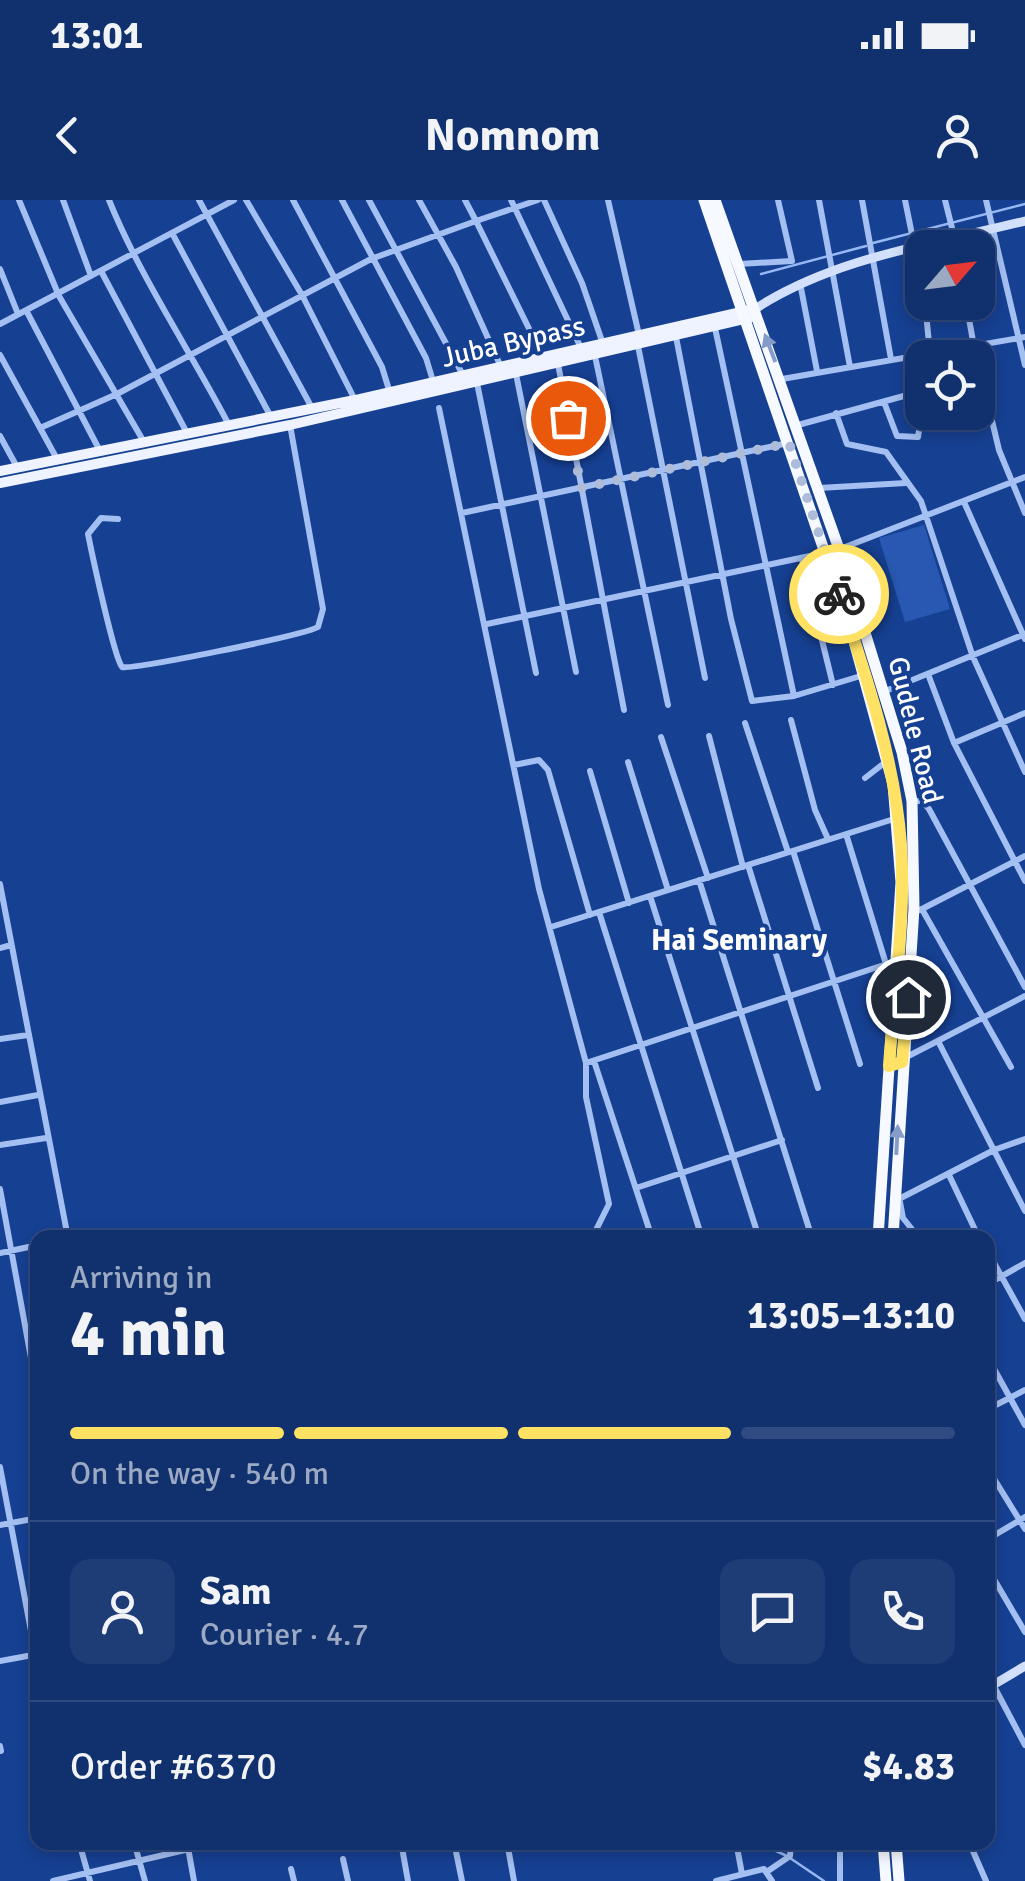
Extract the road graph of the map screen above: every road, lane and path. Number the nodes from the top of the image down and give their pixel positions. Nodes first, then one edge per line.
1 (19, 200) edge
2 (63, 200) edge
3 (109, 200) edge
4 (198, 200) edge
5 (234, 200) edge
6 (246, 200) edge
7 (293, 200) edge
8 (342, 200) edge
9 (369, 200) edge
10 (419, 200) edge
11 (465, 200) edge
12 (539, 200) edge
13 (608, 200) edge
14 (704, 200) edge
15 (716, 200) edge
16 (778, 200) edge
17 (818, 200) edge
18 (862, 200) edge
19 (905, 200) edge
20 (946, 200) edge
21 (986, 200) edge
22 (513, 204) edge
23 (206, 218) junction
24 (476, 221) junction
25 (1025, 221) edge
26 (993, 229) junction
27 (912, 230) edge
28 (953, 230) edge
29 (172, 233) junction
30 (437, 233) junction
31 (397, 248) junction
32 (905, 251) edge
33 (132, 256) junction
34 (876, 258) junction
35 (371, 259) junction
36 (739, 264) junction
37 (835, 268) junction
38 (0, 269) edge
39 (101, 271) junction
40 (90, 276) junction
41 (334, 279) junction
42 (800, 282) junction
43 (302, 295) junction
44 (58, 296) junction
45 (23, 313) junction
46 (264, 314) junction
47 (748, 314) junction
48 (0, 324) edge
49 (716, 328) junction
50 (227, 332) junction
51 (676, 337) junction
52 (1020, 338) edge
53 (639, 341) junction
54 (995, 342) edge
55 (603, 344) junction
56 (581, 349) junction
57 (191, 352) junction
58 (0, 354) edge
59 (596, 356) junction
60 (544, 357) junction
61 (905, 357) edge
62 (891, 359) junction
63 (558, 364) junction
64 (850, 366) junction
65 (1025, 366) edge
66 (500, 367) junction
67 (817, 371) junction
68 (152, 372) junction
69 (516, 374) junction
70 (463, 376) junction
71 (782, 380) junction
72 (477, 382) junction
73 (433, 383) junction
74 (390, 393) junction
75 (117, 394) junction
76 (905, 396) edge
77 (355, 400) junction
78 (884, 402) junction
79 (439, 408) dead end
80 (312, 409) junction
81 (82, 412) junction
82 (836, 413) junction
83 (271, 417) junction
84 (290, 425) junction
85 (798, 425) junction
86 (229, 426) junction
87 (40, 428) junction
88 (919, 430) edge
89 (994, 430) edge
90 (187, 434) junction
91 (0, 436) edge
92 (144, 442) junction
93 (789, 443) junction
94 (100, 451) junction
95 (742, 453) junction
96 (58, 460) junction
97 (703, 462) junction
98 (18, 468) junction
99 (663, 470) junction
100 (0, 471) edge
101 (1025, 477) edge
102 (622, 479) junction
103 (0, 483) edge
104 (1011, 483) junction
105 (907, 484) junction
106 (581, 488) junction
107 (818, 488) junction
108 (543, 496) junction
109 (964, 502) junction
110 (504, 504) junction
111 (462, 513) junction
112 (1025, 513) edge
113 (118, 519) dead end
114 (924, 519) junction
115 (832, 551) junction
116 (802, 559) junction
117 (766, 567) junction
118 (724, 575) junction
119 (686, 584) junction
120 (646, 592) junction
121 (602, 600) junction
122 (564, 607) junction
123 (526, 615) junction
124 (487, 624) junction
125 (1024, 636) edge
126 (973, 657) junction
127 (536, 672) dead end
128 (576, 672) dead end
129 (865, 674) junction
130 (928, 674) junction
131 (705, 678) dead end
132 (833, 685) junction
133 (794, 696) junction
134 (881, 701) junction
135 (668, 705) dead end
136 (624, 710) dead end
137 (1025, 713) edge
138 (791, 720) dead end
139 (745, 722) dead end
140 (1001, 723) junction
141 (661, 736) dead end
142 (708, 736) dead end
143 (954, 744) junction
144 (888, 760) junction
145 (628, 762) dead end
146 (514, 765) junction
147 (590, 771) dead end
148 (1025, 772) edge
149 (865, 778) dead end
150 (912, 801) junction
151 (898, 817) junction
152 (846, 834) junction
153 (828, 840) junction
154 (790, 852) junction
155 (1025, 856) edge
156 (1015, 862) junction
157 (745, 866) junction
158 (704, 879) junction
159 (1025, 880) edge
160 (0, 884) edge
161 (971, 886) junction
162 (668, 890) junction
163 (650, 896) junction
164 (629, 903) junction
165 (918, 910) junction
166 (599, 912) junction
167 (590, 915) junction
168 (551, 928) junction
169 (11, 945) junction
170 (0, 948) edge
171 (891, 962) junction
172 (834, 981) junction
173 (1025, 987) edge
174 (790, 996) junction
175 (1025, 996) edge
176 (742, 1012) junction
177 (984, 1020) junction
178 (690, 1029) junction
179 (28, 1035) junction
180 (0, 1039) edge
181 (939, 1043) junction
182 (643, 1044) junction
183 (590, 1062) junction
184 (860, 1064) dead end
185 (895, 1064) junction
186 (1011, 1067) dead end
187 (818, 1088) dead end
188 (38, 1094) junction
189 (0, 1102) edge
190 (46, 1138) junction
191 (1025, 1139) edge
192 (782, 1140) junction
193 (0, 1145) edge
194 (994, 1150) junction
195 (733, 1157) junction
196 (682, 1174) junction
197 (950, 1175) junction
198 (636, 1188) junction
199 (0, 1189) edge
200 (897, 1202) junction
201 (1025, 1211) edge
202 (66, 1230) edge
203 (597, 1230) edge
204 (649, 1230) edge
205 (700, 1230) edge
206 (756, 1230) edge
207 (810, 1230) edge
208 (879, 1230) edge
209 (894, 1230) edge
210 (913, 1230) edge
211 (975, 1230) edge
212 (30, 1247) edge
213 (13, 1250) junction
214 (0, 1252) edge
215 (1025, 1263) edge
216 (995, 1265) edge
217 (1001, 1277) junction
218 (995, 1280) edge
219 (1025, 1318) edge
220 (30, 1349) edge
221 (995, 1371) edge
222 (1025, 1390) edge
223 (1010, 1399) junction
224 (995, 1406) edge
225 (1025, 1425) edge
226 (0, 1466) edge
227 (995, 1479) edge
228 (1022, 1518) edge
229 (30, 1519) edge
230 (10, 1523) junction
231 (0, 1525) edge
232 (1025, 1529) edge
233 (995, 1535) edge
234 (995, 1580) edge
235 (30, 1624) edge
236 (1025, 1632) edge
237 (30, 1655) edge
238 (0, 1661) edge
239 (1025, 1666) edge
240 (995, 1680) edge
241 (995, 1693) edge
242 (1025, 1744) edge
243 (81, 1850) edge
244 (137, 1850) edge
245 (176, 1850) edge
246 (187, 1850) edge
247 (402, 1850) edge
248 (456, 1850) edge
249 (508, 1850) edge
250 (738, 1850) edge
251 (790, 1850) edge
252 (840, 1850) edge
253 (884, 1850) edge
254 (897, 1850) edge
255 (972, 1850) edge
256 (343, 1859) dead end
257 (140, 1861) junction
258 (291, 1868) dead end
259 (768, 1870) junction
260 (742, 1874) junction
261 (89, 1877) edge
262 (53, 1881) edge
263 (144, 1881) edge
264 (194, 1881) edge
265 (294, 1881) edge
266 (348, 1881) edge
267 (408, 1881) edge
268 (462, 1881) edge
269 (514, 1881) edge
270 (717, 1881) edge
271 (772, 1881) edge
272 (840, 1881) edge
273 (886, 1881) edge
274 (899, 1881) edge
275 (986, 1881) edge

1 - 44 street
2 - 40 street
3 - 33 street
4 - 23 street
5 - 23 street
6 - 43 street
7 - 41 street
8 - 35 street
9 - 31 street
10 - 30 street
11 - 24 street
12 - 22 street
12 - 55 street
13 - 53 street
14 - 47 highway, Gudele Road
15 - 36 highway, Gudele Road
16 - 36 street
17 - 37 street
18 - 34 street
19 - 27 street
20 - 28 street
21 - 26 street
22 - 24 street
22 - 56 street
23 - 29 street
23 - 46 street
24 - 30 street
24 - 60 street
25 - 26 main road, Juba Bypass
26 - 52 street
29 - 33 street
29 - 50 street
30 - 31 street
30 - 66 street
31 - 35 street
31 - 70 street
32 - 34 main road, Juba Bypass
33 - 39 street
33 - 57 street
34 - 37 main road, Juba Bypass
34 - 62 street
35 - 41 street
35 - 73 street
36 - 47 highway, Gudele Road
37 - 42 main road, Juba Bypass
37 - 64 street
38 - 45 street
39 - 40 street
39 - 68 street
40 - 44 street
41 - 43 street
41 - 74 street
42 - 47 main road, Juba Bypass
42 - 67 street
43 - 46 street
43 - 77 street
44 - 45 street
44 - 75 street
45 - 48 street
45 - 81 street
46 - 50 street
46 - 80 street
47 - 49 main road, Juba Bypass
47 - 53 main road, Juba Bypass
71 -> 47 highway, Gudele Road
47 - 93 highway, Gudele Road
49 - 51 main road, Juba Bypass
49 - 95 street
50 - 57 street
50 - 83 street
51 - 53 main road, Juba Bypass
51 - 97 street
52 - 54 street
52 - 65 street
53 - 55 main road, Juba Bypass
53 - 59 main road, Juba Bypass
53 - 99 street
55 - 56 main road, Juba Bypass
56 - 60 main road, Juba Bypass
57 - 68 street
57 - 86 street
58 - 87 street
59 - 63 main road, Juba Bypass
59 - 102 street
60 - 66 main road, Juba Bypass
61 - 62 street
62 - 64 street
63 - 69 main road, Juba Bypass
63 - 106 street
64 - 67 street
66 - 70 main road, Juba Bypass
67 - 71 street
68 - 75 street
68 - 90 street
69 - 72 main road, Juba Bypass
69 - 108 street
70 - 73 main road, Juba Bypass
71 - 85 highway, Gudele Road
72 - 84 main road, Juba Bypass
72 - 110 street
73 - 74 main road, Juba Bypass
74 - 77 main road, Juba Bypass
75 - 81 street
75 - 92 street
76 - 78 street
77 - 80 main road, Juba Bypass
78 - 82 street
78 - 88 street
79 - 111 street
80 - 83 main road, Juba Bypass
81 - 87 street
81 - 94 street
82 - 85 street
82 - 105 street
83 - 86 main road, Juba Bypass
84 - 103 main road, Juba Bypass
84 - 113 street
85 - 107 highway, Gudele Road
86 - 90 main road, Juba Bypass
87 - 96 street
89 - 104 street
90 - 92 main road, Juba Bypass
91 - 98 street
92 - 94 main road, Juba Bypass
93 - 95 street
93 - 115 highway, Gudele Road
94 - 96 main road, Juba Bypass
95 - 97 street
95 - 117 street
96 - 98 main road, Juba Bypass
97 - 99 street
97 - 118 street
98 - 100 main road, Juba Bypass
99 - 102 street
99 - 119 street
101 - 104 street
102 - 106 street
102 - 120 street
104 - 109 street
104 - 112 street
105 - 107 street
105 - 114 street
106 - 108 street
106 - 121 street
107 - 115 highway, Gudele Road
108 - 110 street
108 - 122 street
109 - 114 street
109 - 125 street
110 - 111 street
110 - 123 street
111 - 124 street
114 - 115 street
114 - 126 street
115 - 116 street
115 - 129 highway, Gudele Road
115 - 134 highway, Gudele Road
116 - 117 street
116 - 132 street
117 - 118 street
117 - 133 street
118 - 119 street
118 - 133 street
119 - 120 street
119 - 131 street
120 - 121 street
120 - 135 street
121 - 122 street
121 - 136 street
122 - 123 street
122 - 128 street
123 - 124 street
123 - 127 street
124 - 146 street
125 - 126 street
126 - 130 street
126 - 140 street
129 - 132 street
129 - 134 highway, Gudele Road
130 - 134 street
130 - 143 street
132 - 133 street
134 - 144 highway, Gudele Road
134 - 150 highway, Gudele Road
137 - 140 street
138 - 153 street
139 - 154 street
140 - 143 street
140 - 148 street
141 - 158 street
142 - 157 street
143 - 156 street
144 - 149 street
144 - 151 highway, Gudele Road
145 - 162 street
146 - 167 street
146 - 168 street
147 - 164 street
150 - 161 street
150 - 165 highway, Gudele Road
151 - 152 street
151 - 171 highway, Gudele Road
152 - 153 street
152 - 171 street
153 - 154 street
154 - 157 street
154 - 172 street
155 - 156 street
156 - 159 street
156 - 161 street
157 - 158 street
157 - 174 street
158 - 162 street
158 - 176 street
160 - 169 street
161 - 165 street
161 - 173 street
162 - 163 street
163 - 164 street
163 - 178 street
164 - 166 street
165 - 177 street
165 - 185 highway, Gudele Road
166 - 167 street
166 - 182 street
167 - 168 street
168 - 183 street
169 - 170 street
169 - 179 street
171 - 172 street
171 - 185 highway, Gudele Road
172 - 174 street
172 - 184 street
174 - 176 street
174 - 187 street
175 - 177 street
176 - 178 street
176 - 192 street
177 - 181 street
177 - 186 street
178 - 182 street
178 - 195 street
179 - 180 street
179 - 188 street
181 - 185 street
181 - 194 street
182 - 183 street
182 - 196 street
183 - 198 street
183 - 203 street
200 -> 185 highway, Gudele Road
185 - 208 highway, Gudele Road
188 - 189 street
188 - 190 street
190 - 193 street
190 - 202 street
191 - 194 street
192 - 195 street
192 - 207 street
194 - 197 street
194 - 201 street
195 - 196 street
195 - 206 street
196 - 198 street
196 - 205 street
197 - 200 street
197 - 211 street
198 - 204 street
199 - 213 street
200 - 209 highway, Gudele Road
200 - 210 street
212 - 213 street
213 - 214 street
213 - 220 street
215 - 217 street
216 - 217 street
217 - 218 street
217 - 219 street
221 - 223 street
222 - 223 street
223 - 224 street
223 - 225 street
226 - 230 street
227 - 228 street
228 - 232 street
228 - 233 street
229 - 230 street
230 - 231 street
230 - 235 street
234 - 236 street
237 - 238 street
239 - 240 main road
241 - 242 street
243 - 261 street
244 - 257 street
245 - 257 street
246 - 264 street
247 - 267 street
248 - 268 street
249 - 269 street
250 - 260 street
251 - 259 street
252 - 272 street
253 - 273 highway
254 - 274 highway
255 - 275 street
256 - 266 street
257 - 261 street
257 - 263 street
258 - 265 street
259 - 260 street
259 - 271 street
260 - 270 street
261 - 262 street

